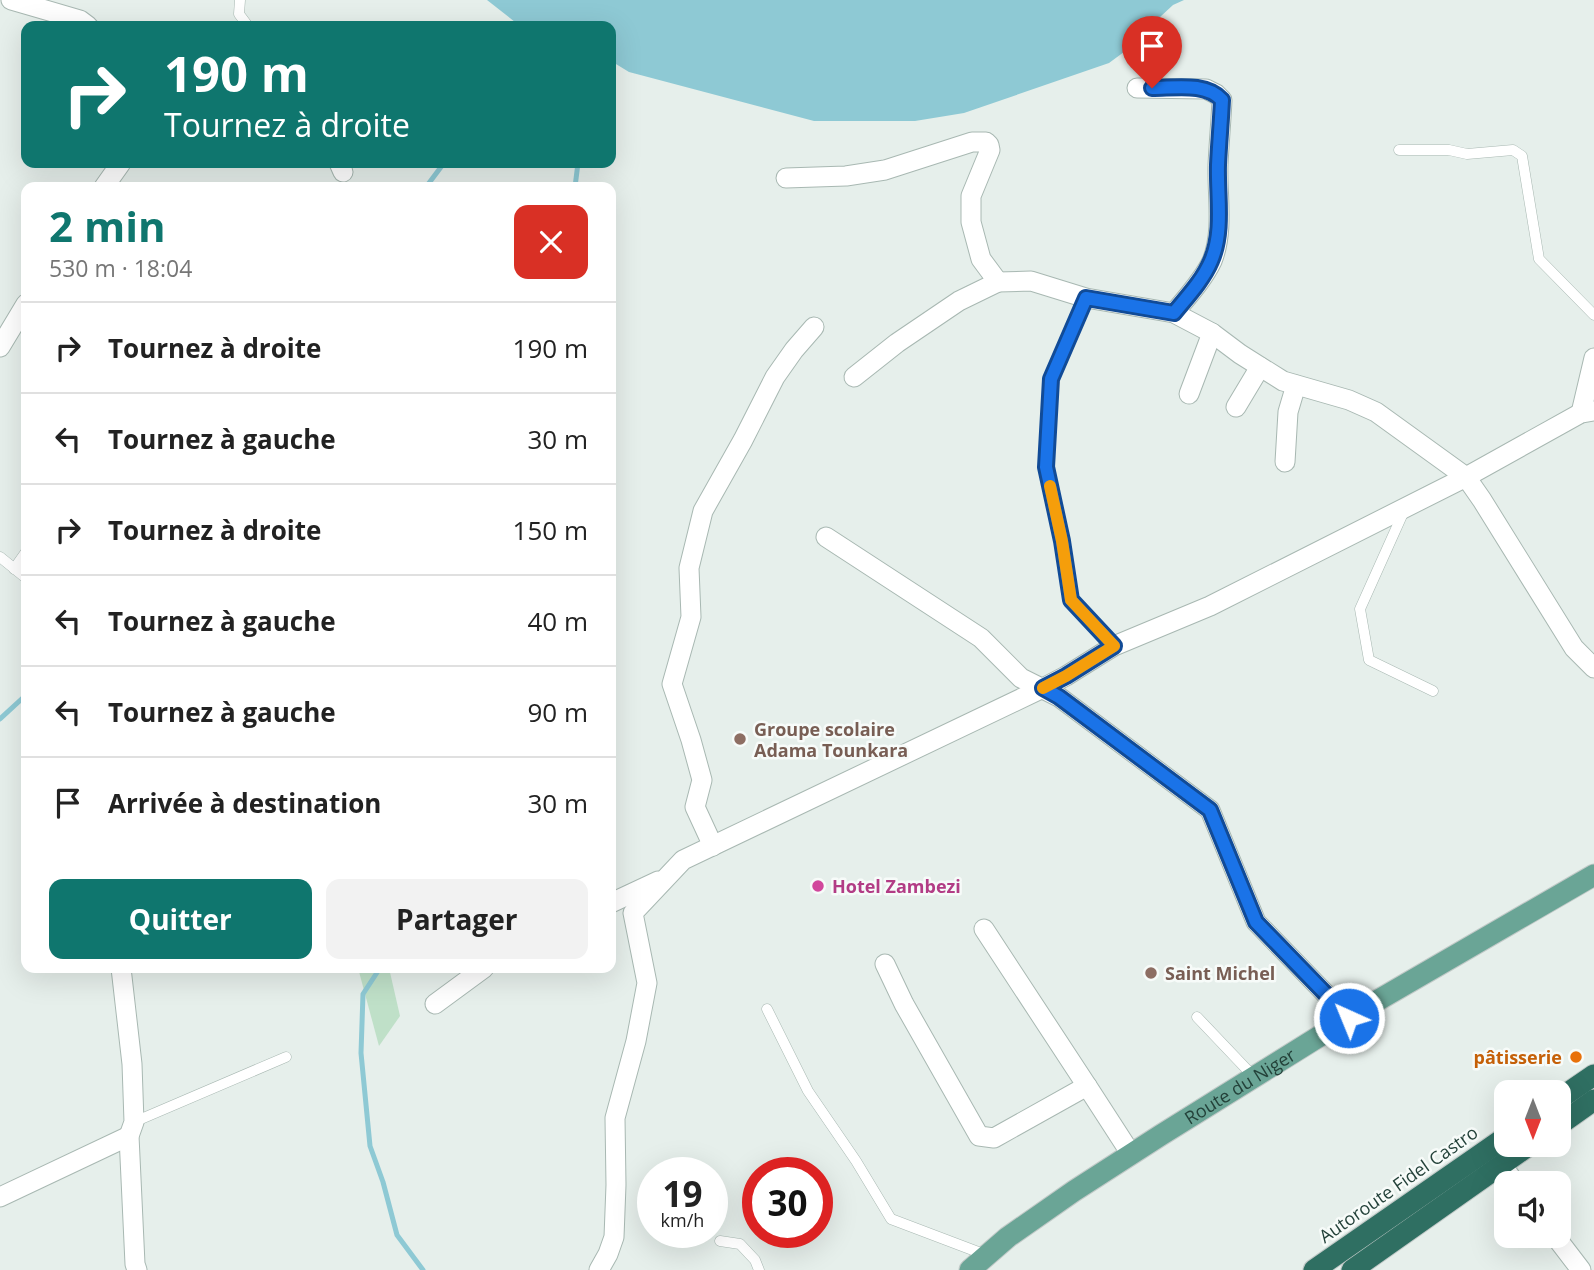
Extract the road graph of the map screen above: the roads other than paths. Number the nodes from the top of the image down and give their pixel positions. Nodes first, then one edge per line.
1 (11, 0) edge
2 (240, 0) edge
3 (81, 21) edge
4 (244, 21) edge
5 (1137, 88) dead end
6 (1399, 150) dead end
7 (786, 178) dead end
8 (998, 282) junction
9 (1086, 298) junction
10 (21, 312) edge
11 (1174, 313) junction
12 (1594, 315) edge
13 (814, 327) dead end
14 (1212, 333) junction
15 (0, 346) edge
16 (1594, 358) edge
17 (1260, 367) junction
18 (853, 377) dead end
19 (1296, 385) junction
20 (1189, 394) dead end
21 (1236, 407) dead end
22 (1588, 412) edge
23 (1285, 463) dead end
24 (1466, 477) junction
25 (1405, 508) junction
26 (826, 537) dead end
27 (0, 557) edge
28 (21, 559) edge
29 (14, 569) junction
30 (21, 574) edge
31 (1114, 646) junction
32 (1594, 668) edge
33 (1043, 688) junction
34 (1433, 691) dead end
35 (713, 846) junction
36 (1594, 875) edge
37 (669, 876) junction
38 (616, 901) edge
39 (984, 929) dead end
40 (885, 964) dead end
41 (122, 973) edge
42 (477, 973) edge
43 (435, 1004) dead end
44 (767, 1009) dead end
45 (1198, 1017) dead end
46 (1349, 1018) junction
47 (286, 1057) dead end
48 (1594, 1075) edge
49 (1255, 1077) junction
50 (1087, 1086) junction
51 (1572, 1090) edge
52 (1594, 1100) edge
53 (1572, 1116) edge
54 (131, 1129) junction
55 (1494, 1145) edge
56 (1131, 1154) junction
57 (1513, 1157) edge
58 (1502, 1165) junction
59 (1506, 1171) edge
60 (0, 1197) edge
61 (728, 1242) edge
62 (1564, 1248) edge
63 (987, 1255) junction
64 (137, 1270) edge
65 (598, 1270) edge
66 (759, 1270) edge
67 (970, 1270) edge
68 (1314, 1270) edge
69 (1352, 1270) edge
70 (1581, 1270) edge

1 - 3 street
2 - 4 lane
5 - 11 street
6 - 12 lane
7 - 8 street
8 - 9 street
8 - 18 street
9 - 11 street
9 - 31 lane
10 - 15 street
11 - 14 street
13 - 35 street
14 - 17 street
14 - 20 street
16 - 22 street
17 - 19 street
17 - 21 street
19 - 23 street
19 - 24 street
22 - 24 street
24 - 25 street
24 - 32 street
25 - 31 street
25 - 34 lane
26 - 33 street
27 - 29 lane
28 - 29 lane
29 - 30 lane
31 - 33 street
33 - 35 street
33 - 46 street
35 - 37 street
36 - 46 main road, Route du Niger
37 - 38 street
37 - 65 street
39 - 50 street
40 - 50 street
41 - 54 street
42 - 43 street
44 - 63 lane
45 - 49 lane
46 - 49 main road, Route du Niger
47 - 54 lane
48 - 51 highway
49 - 56 main road, Route du Niger
50 - 56 street
52 - 53 highway
54 - 60 street
54 - 64 street
55 - 68 highway, Autoroute Fidel Castro
56 - 63 main road, Route du Niger
57 - 58 highway
58 - 59 street
58 - 69 highway
61 - 66 lane
62 - 70 street
63 - 67 main road, Route du Niger

